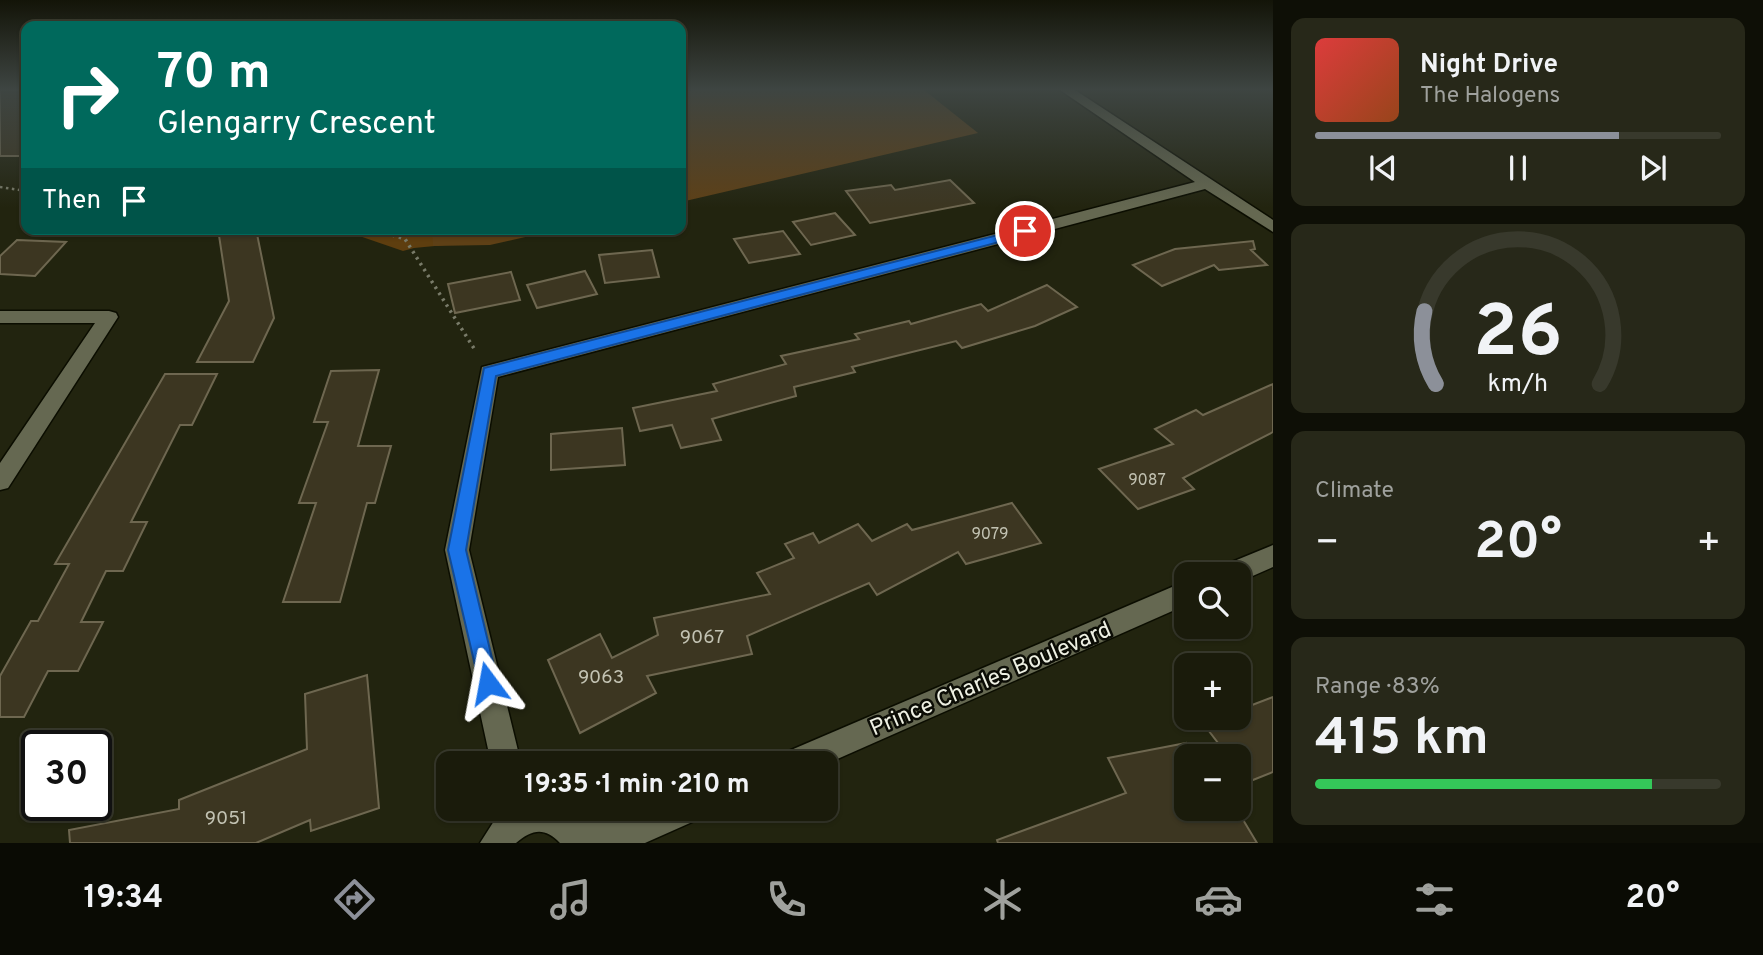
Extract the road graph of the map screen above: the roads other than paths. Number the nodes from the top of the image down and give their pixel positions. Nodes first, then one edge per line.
1 (1125, 129) edge
2 (1206, 184) junction
3 (1273, 227) edge
4 (0, 317) edge
5 (0, 481) edge
6 (1273, 556) edge
7 (1251, 565) edge
8 (1174, 598) edge
9 (503, 751) edge
10 (822, 751) edge
11 (512, 821) edge
12 (560, 821) edge
13 (662, 821) edge
14 (575, 837) edge
15 (629, 837) edge
16 (496, 843) edge

1 - 2 street
2 - 3 street
2 - 9 street
4 - 5 street
6 - 7 street
8 - 10 street, Prince Charles Boulevard
11 - 16 street
12 - 14 street
13 - 15 street
14 - 15 street

